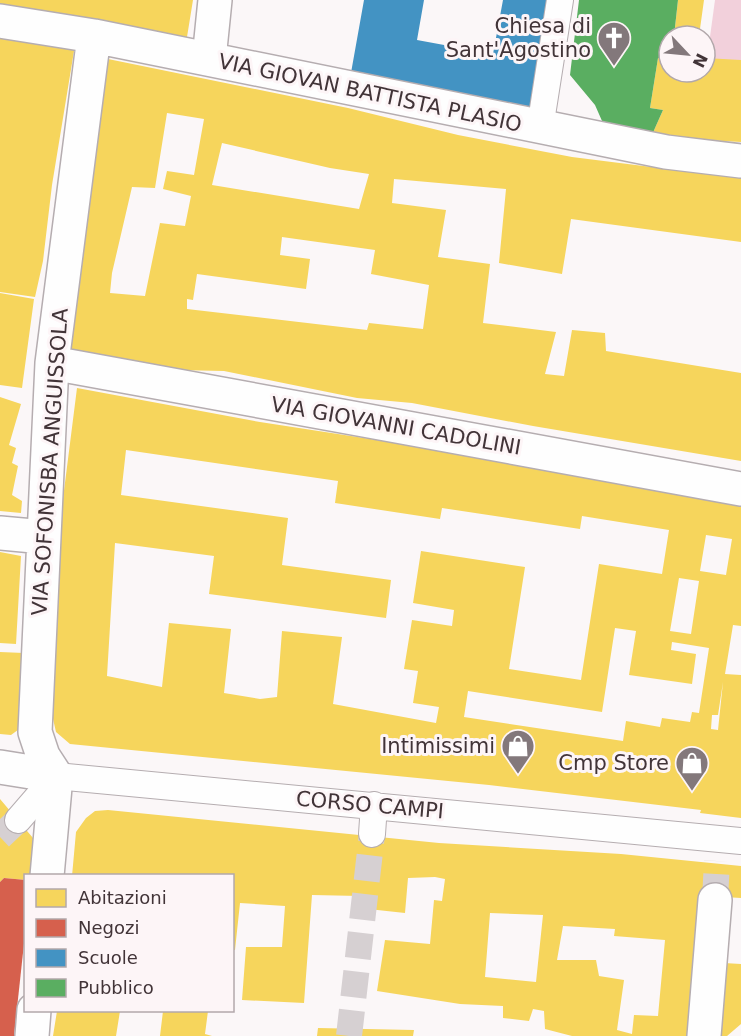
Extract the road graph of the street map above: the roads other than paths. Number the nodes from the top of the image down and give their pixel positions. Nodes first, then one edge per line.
1 (215, 0) edge
2 (560, 0) edge
3 (0, 21) edge
4 (94, 36) junction
5 (209, 59) junction
6 (540, 128) junction
7 (741, 161) edge
8 (52, 363) junction
9 (741, 489) edge
10 (0, 532) edge
11 (44, 537) junction
12 (0, 767) edge
13 (56, 776) junction
14 (374, 805) junction
15 (18, 820) tunnel mouth
16 (372, 834) tunnel mouth
17 (726, 847) edge
18 (47, 874) edge
19 (715, 900) tunnel mouth
20 (34, 1012) edge
21 (32, 1036) edge
22 (704, 1036) edge

1 - 5 street
2 - 6 street
3 - 4 street, VIA GIOVAN BATTISTA PLASIO
4 - 5 street, VIA GIOVAN BATTISTA PLASIO
4 - 8 street, VIA SOFONISBA ANGUISSOLA
5 - 6 street, VIA GIOVAN BATTISTA PLASIO
6 - 7 street, VIA GIOVAN BATTISTA PLASIO
8 - 9 street, VIA GIOVANNI CADOLINI
8 - 11 street, VIA SOFONISBA ANGUISSOLA
10 - 11 street
11 - 13 street, VIA SOFONISBA ANGUISSOLA
12 - 13 street, CORSO CAMPI
13 - 14 street, CORSO CAMPI
13 - 15 street
13 - 18 street
14 - 16 street
14 - 17 street, CORSO CAMPI
19 - 22 street
20 - 21 street

